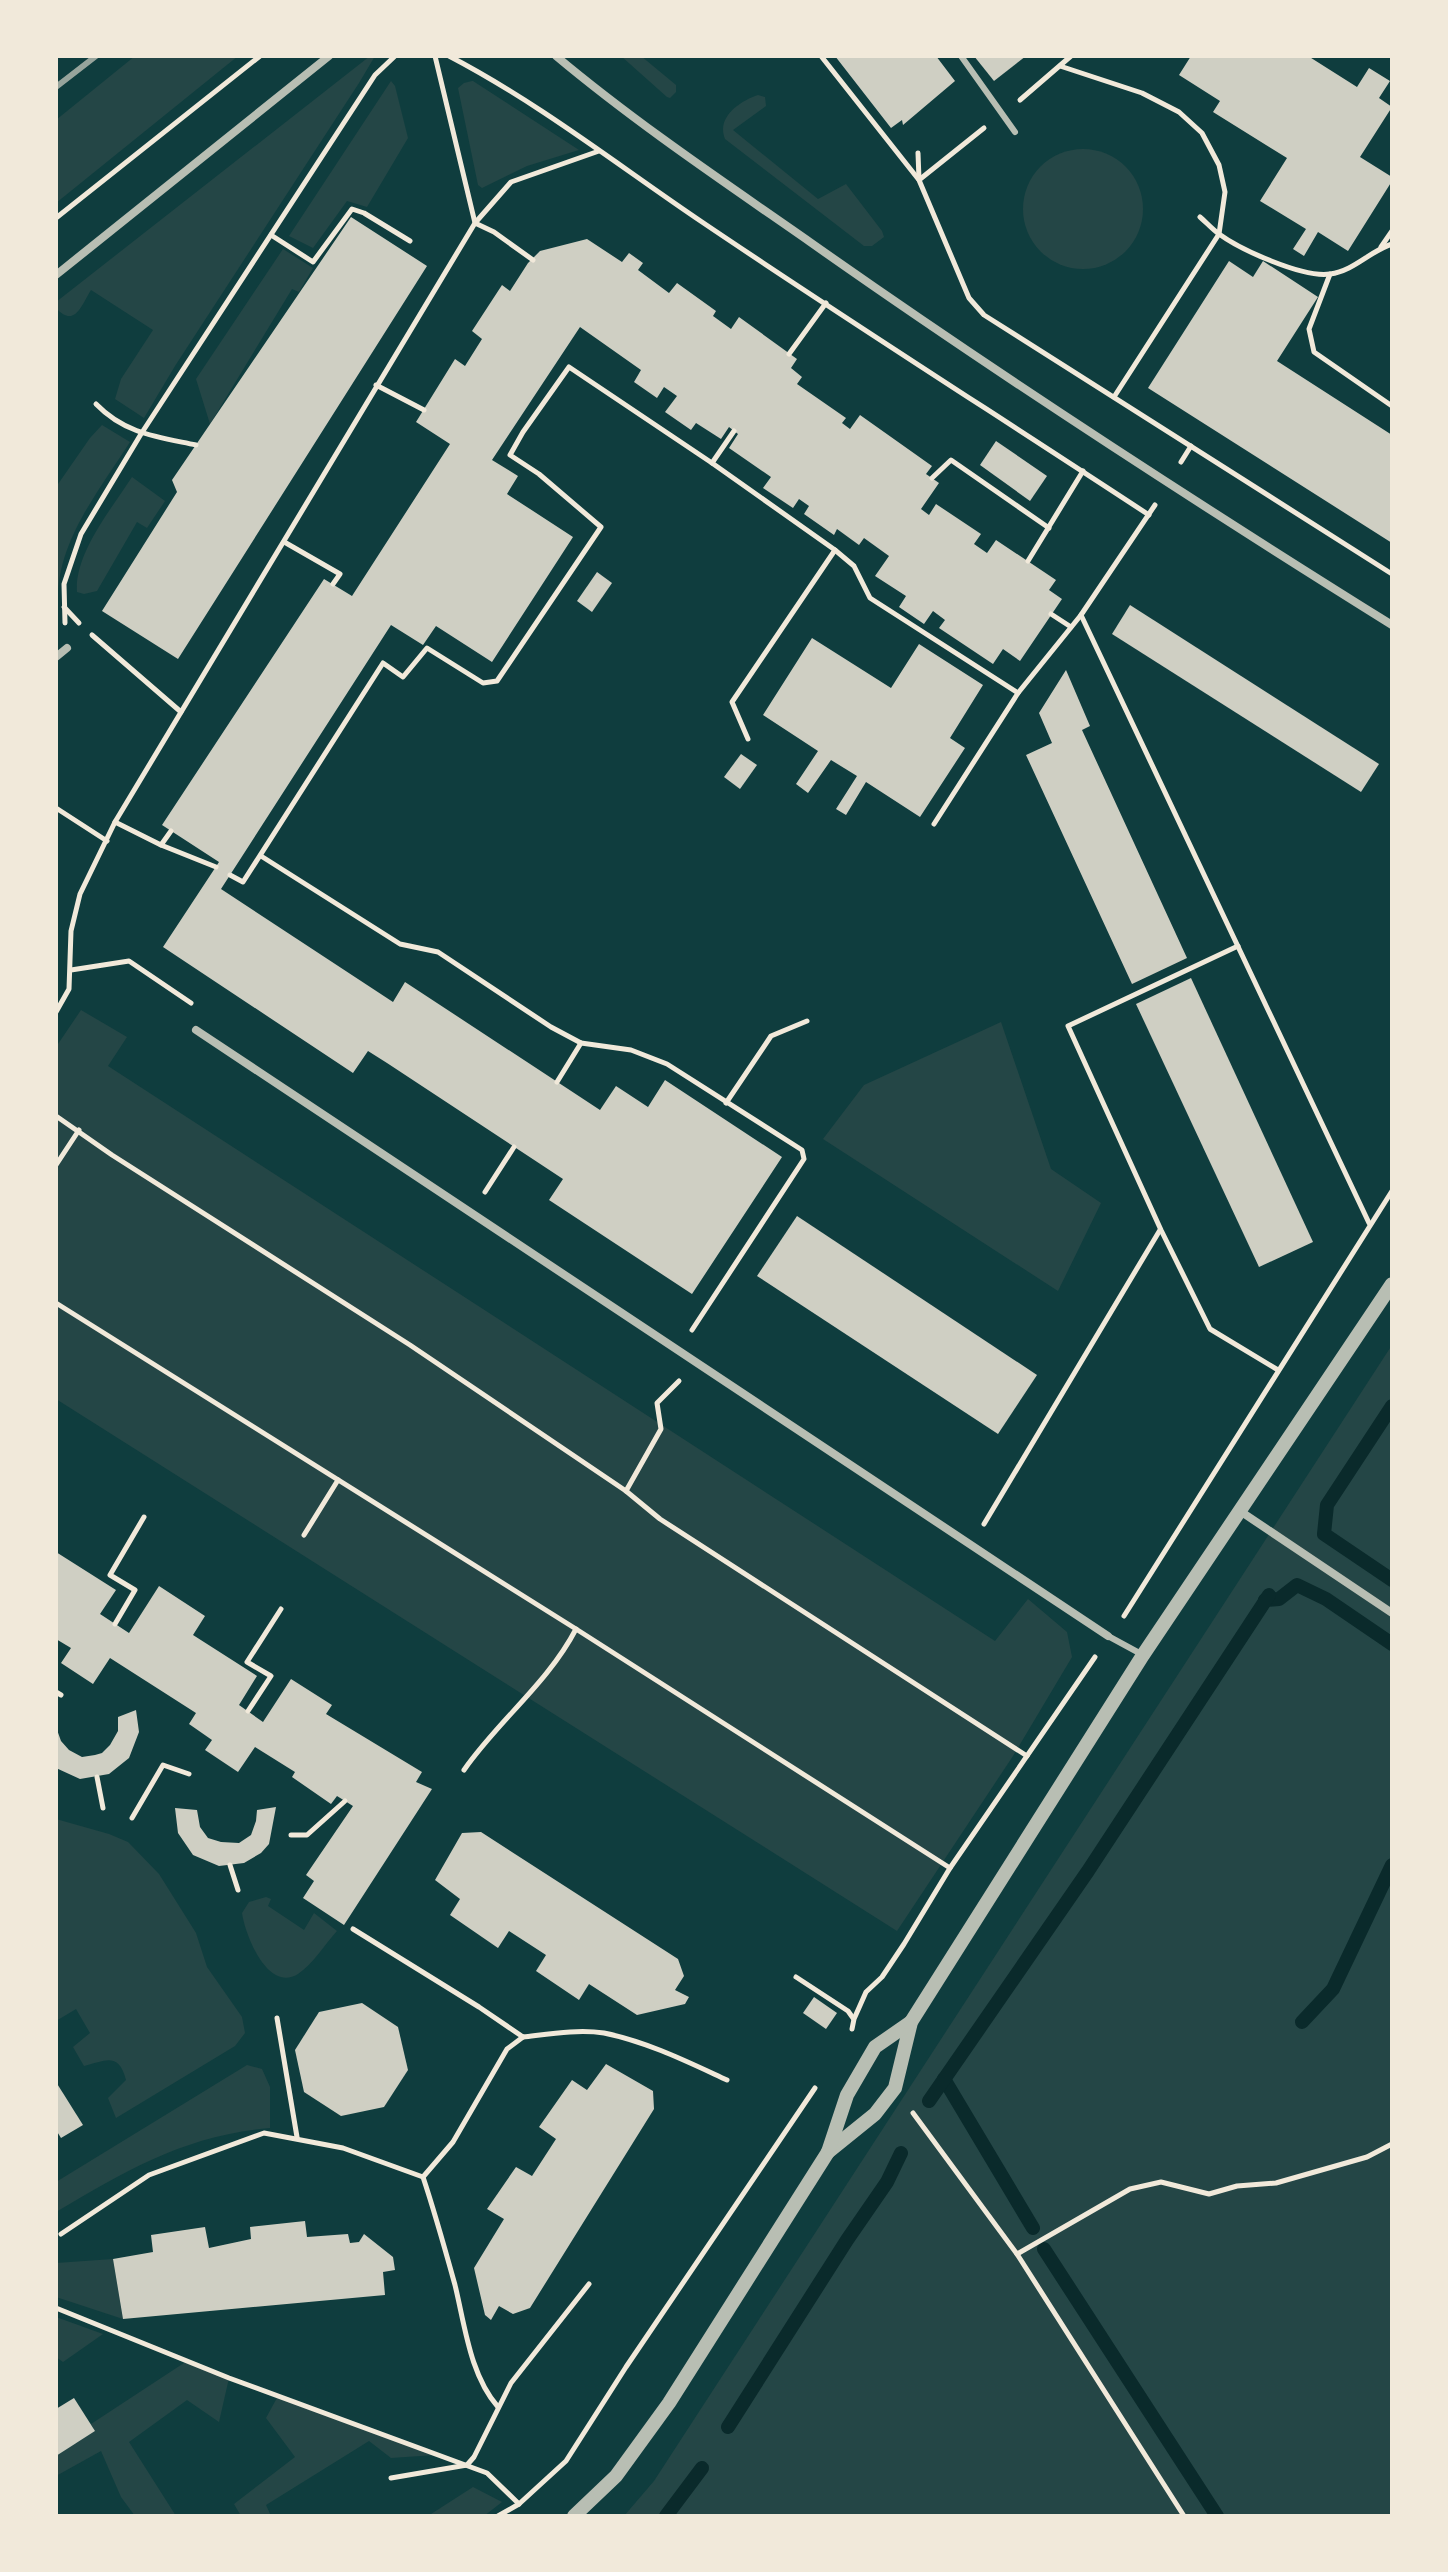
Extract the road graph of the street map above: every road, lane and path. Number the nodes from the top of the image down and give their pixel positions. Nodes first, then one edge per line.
1 (260, 56) edge
2 (329, 56) edge
3 (395, 56) edge
4 (435, 56) edge
5 (449, 56) edge
6 (556, 56) edge
7 (821, 56) edge
8 (961, 56) edge
9 (1060, 66) dead end
10 (1015, 132) dead end
11 (600, 150) junction
12 (918, 153) dead end
13 (919, 180) junction
14 (1200, 217) dead end
15 (56, 218) edge
16 (475, 223) junction
17 (1392, 231) edge
18 (1219, 234) junction
19 (271, 235) junction
20 (410, 241) dead end
21 (1392, 244) edge
22 (1381, 248) junction
23 (533, 260) dead end
24 (1330, 274) junction
25 (56, 275) edge
26 (826, 303) junction
27 (789, 354) dead end
28 (376, 385) junction
29 (1114, 397) junction
30 (96, 404) dead end
31 (1392, 406) edge
32 (424, 410) dead end
33 (734, 431) dead end
34 (141, 434) junction
35 (196, 445) dead end
36 (1191, 446) junction
37 (712, 463) junction
38 (1083, 471) junction
39 (932, 478) dead end
40 (1168, 482) junction
41 (1149, 515) junction
42 (1049, 528) junction
43 (285, 542) junction
44 (835, 550) junction
45 (1028, 561) dead end
46 (1392, 574) edge
47 (333, 584) dead end
48 (1051, 614) dead end
49 (1081, 615) junction
50 (81, 625) dead end
51 (1392, 625) edge
52 (1071, 627) junction
53 (91, 634) dead end
54 (67, 648) dead end
55 (56, 657) edge
56 (1018, 693) junction
57 (181, 712) junction
58 (748, 739) dead end
59 (56, 808) edge
60 (115, 822) junction
61 (934, 824) dead end
62 (171, 831) dead end
63 (107, 841) junction
64 (161, 845) junction
65 (261, 856) junction
66 (216, 867) dead end
67 (230, 875) dead end
68 (1238, 946) junction
69 (56, 1012) edge
70 (807, 1021) dead end
71 (196, 1030) dead end
72 (581, 1043) junction
73 (557, 1082) dead end
74 (726, 1103) junction
75 (56, 1116) edge
76 (79, 1130) junction
77 (514, 1147) dead end
78 (56, 1165) edge
79 (1392, 1191) edge
80 (470, 1212) junction
81 (1369, 1224) junction
82 (1161, 1230) junction
83 (1392, 1284) edge
84 (56, 1303) edge
85 (680, 1352) junction
86 (696, 1363) junction
87 (1278, 1370) junction
88 (338, 1480) junction
89 (626, 1491) junction
90 (1240, 1511) junction
91 (144, 1517) dead end
92 (984, 1524) dead end
93 (304, 1535) dead end
94 (281, 1609) dead end
95 (1392, 1613) edge
96 (115, 1624) dead end
97 (576, 1629) junction
98 (1108, 1636) junction
99 (1143, 1655) junction
100 (248, 1711) dead end
101 (1027, 1756) junction
102 (464, 1770) dead end
103 (189, 1774) dead end
104 (97, 1777) dead end
105 (345, 1801) dead end
106 (103, 1808) dead end
107 (132, 1818) dead end
108 (291, 1835) dead end
109 (230, 1865) dead end
110 (950, 1868) junction
111 (238, 1890) dead end
112 (353, 1929) dead end
113 (796, 1977) dead end
114 (277, 2018) dead end
115 (854, 2019) junction
116 (911, 2022) junction
117 (523, 2037) junction
118 (862, 2066) junction
119 (821, 2079) dead end
120 (727, 2080) dead end
121 (895, 2088) junction
122 (297, 2137) junction
123 (1392, 2144) edge
124 (828, 2152) junction
125 (423, 2177) junction
126 (61, 2234) dead end
127 (1017, 2254) junction
128 (589, 2284) dead end
129 (56, 2308) edge
130 (498, 2407) junction
131 (467, 2465) junction
132 (391, 2478) dead end
133 (519, 2504) junction
134 (498, 2516) edge
135 (574, 2516) edge
136 (1184, 2516) edge

1 - 15 path
2 - 25 street
3 - 19 path
4 - 16 path
5 - 11 path
6 - 40 street
7 - 13 path
8 - 10 lane
9 - 18 path
11 - 16 path
11 - 26 path
12 - 13 path
13 - 29 path
14 - 18 path
16 - 23 path
16 - 28 path
17 - 22 path
18 - 24 path
18 - 29 path
19 - 20 path
19 - 34 path
21 - 22 path
22 - 24 path
24 - 31 path
26 - 27 path
26 - 38 path
28 - 32 path
28 - 43 path
29 - 36 path
30 - 34 path
33 - 37 path
34 - 35 path
34 - 50 path
36 - 40 path
36 - 46 path
37 - 44 path
37 - 65 path
38 - 41 path
38 - 42 path
39 - 42 path
40 - 41 path
40 - 51 street
41 - 49 path
42 - 45 path
43 - 47 path
43 - 57 path
44 - 56 path
44 - 58 path
48 - 52 path
49 - 52 path
49 - 68 path
52 - 56 path
53 - 57 path
54 - 55 street
56 - 61 path
57 - 60 path
59 - 63 path
60 - 63 path
60 - 64 path
62 - 64 path
63 - 69 path
64 - 66 path
65 - 67 path
65 - 72 path
68 - 81 path
68 - 82 path
70 - 74 path
71 - 80 street
72 - 73 path
72 - 74 path
74 - 85 path
75 - 76 path
76 - 78 path
76 - 89 path
77 - 80 path
79 - 81 path
80 - 85 street
81 - 87 path
82 - 87 path
82 - 92 path
83 - 90 street
84 - 88 path
85 - 86 street
86 - 89 path
86 - 98 street
87 - 98 path
88 - 93 path
88 - 97 path
89 - 101 path
90 - 95 street
90 - 99 street
91 - 96 path
94 - 100 path
97 - 102 path
97 - 110 path
98 - 99 lane
98 - 101 path
99 - 116 street
101 - 110 path
103 - 107 path
104 - 106 path
105 - 108 path
109 - 111 path
110 - 115 path
112 - 117 path
113 - 115 path
114 - 122 path
115 - 118 path
116 - 118 street
116 - 121 street
117 - 120 path
117 - 125 path
118 - 124 street
119 - 133 path
121 - 124 street
121 - 127 path
122 - 125 path
122 - 126 path
123 - 127 path
124 - 135 street
125 - 130 path
127 - 136 path
128 - 130 path
129 - 131 path
130 - 131 path
131 - 132 path
131 - 133 path
133 - 134 path

